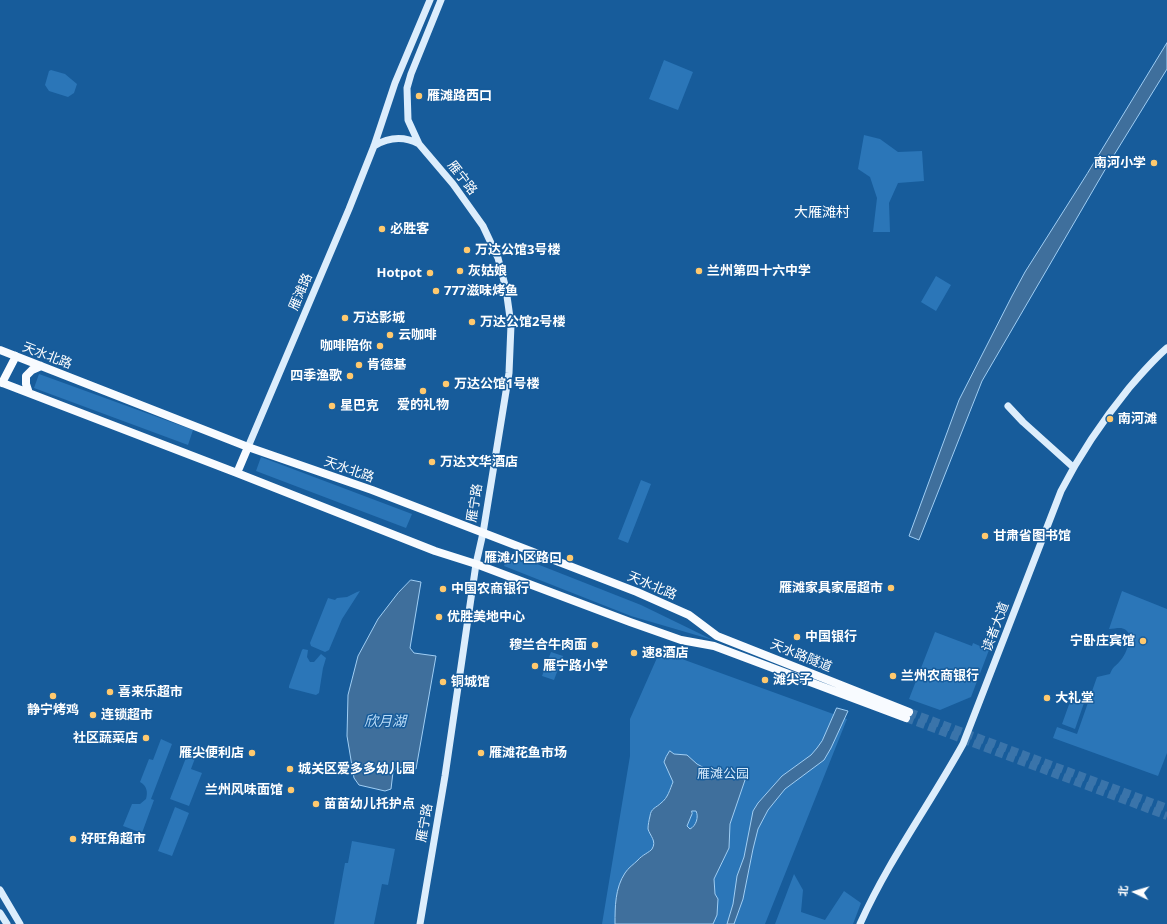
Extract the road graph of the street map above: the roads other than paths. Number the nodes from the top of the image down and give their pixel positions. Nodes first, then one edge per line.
1 (430, 0) edge
2 (441, 0) edge
3 (419, 144) junction
4 (374, 146) junction
5 (1167, 348) edge
6 (0, 350) edge
7 (16, 356) junction
8 (40, 366) junction
9 (1, 382) edge
10 (30, 392) junction
11 (1008, 406) dead end
12 (248, 447) junction
13 (1073, 467) junction
14 (237, 473) junction
15 (483, 533) junction
16 (476, 564) junction
17 (690, 615) joint
18 (0, 890) edge
19 (0, 912) edge
20 (7, 924) edge
21 (20, 924) edge
22 (420, 924) edge
23 (860, 924) edge

1 - 4 main road, 雁滩路
2 - 3 main road, 雁宁路
3 - 4 main road
3 - 15 main road, 雁宁路
4 - 12 main road, 雁滩路
5 - 13 main road, 读者大道
6 - 7 main road, 天水北路
7 - 8 main road, 天水北路
7 - 9 main road
8 - 10 main road
8 - 12 main road, 天水北路
9 - 10 main road
10 - 14 main road
11 - 13 main road
12 - 14 main road
12 - 15 main road, 天水北路
13 - 23 main road, 读者大道
14 - 16 main road
15 - 16 main road, 雁宁路
15 - 17 main road, 天水北路
16 - 17 main road, 天水路隧道
16 - 22 main road, 雁宁路
18 - 21 main road
19 - 20 main road

